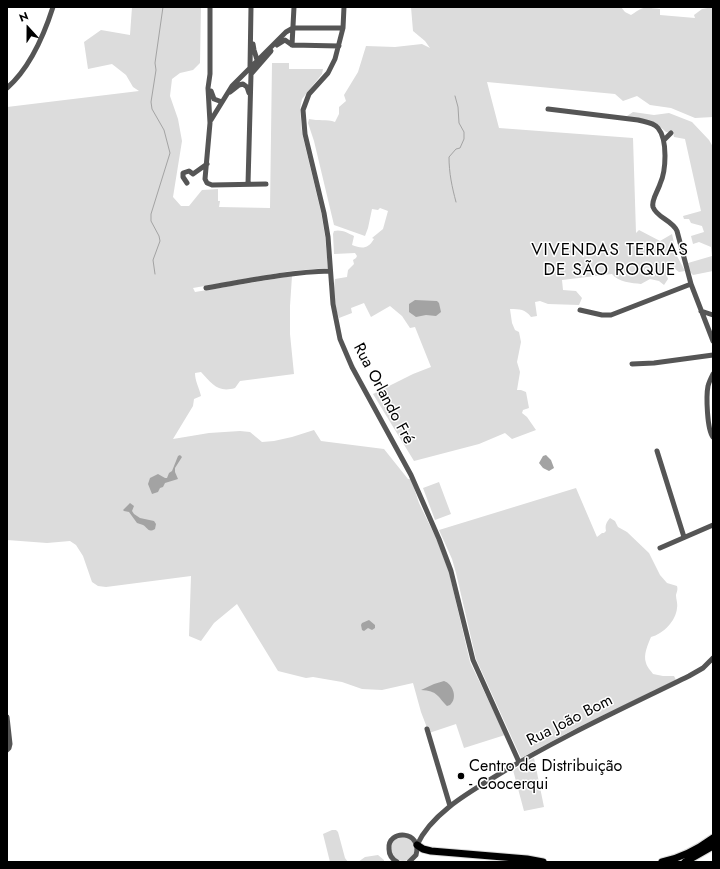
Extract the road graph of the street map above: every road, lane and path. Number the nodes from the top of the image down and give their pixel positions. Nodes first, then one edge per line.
1 (53, 7) edge
2 (210, 7) edge
3 (251, 7) edge
4 (294, 7) edge
5 (344, 7) edge
6 (251, 27) junction
7 (293, 28) junction
8 (343, 28) junction
9 (292, 44) junction
10 (339, 46) junction
11 (255, 53) junction
12 (265, 53) junction
13 (258, 60) junction
14 (256, 67) junction
15 (250, 68) junction
16 (210, 74) junction
17 (245, 74) junction
18 (247, 87) junction
19 (7, 88) edge
20 (227, 94) junction
21 (222, 102) junction
22 (250, 108) junction
23 (548, 109) dead end
24 (210, 123) junction
25 (671, 133) dead end
26 (664, 140) junction
27 (207, 164) junction
28 (187, 183) dead end
29 (248, 184) junction
30 (266, 184) dead end
31 (330, 271) junction
32 (691, 284) junction
33 (206, 288) dead end
34 (580, 310) dead end
35 (701, 311) junction
36 (713, 315) edge
37 (713, 341) edge
38 (713, 355) edge
39 (632, 364) dead end
40 (713, 374) edge
41 (713, 438) edge
42 (657, 451) dead end
43 (713, 525) edge
44 (684, 537) junction
45 (660, 548) dead end
46 (713, 658) edge
47 (7, 717) edge
48 (426, 729) dead end
49 (7, 750) edge
50 (519, 762) junction
51 (450, 806) junction
52 (425, 831) junction
53 (409, 836) junction
54 (713, 838) edge
55 (417, 845) junction
56 (713, 846) edge
57 (416, 855) junction
58 (391, 860) edge
59 (397, 862) edge
60 (409, 862) edge
61 (414, 862) edge
62 (543, 862) edge
63 (662, 862) edge
64 (685, 862) edge

1 - 19 street
2 - 16 street
3 - 6 street
4 - 7 street
5 - 8 street, Rua Orlando Fré
6 - 11 street
6 - 15 street
7 - 8 street
7 - 9 street
7 - 12 street
8 - 10 street, Rua Orlando Fré
9 - 10 street
9 - 14 street
10 - 31 street, Rua Orlando Fré
11 - 12 street
11 - 13 street
12 - 13 street
13 - 14 street
13 - 15 street
14 - 22 street
15 - 17 street
16 - 21 street
16 - 24 street
17 - 18 street
17 - 20 street
18 - 20 street
18 - 22 street
20 - 21 street
21 - 24 street
22 - 29 street
23 - 26 street
24 - 27 street
25 - 26 street
26 - 32 street
27 - 28 street
27 - 29 street
29 - 30 street
31 - 33 street
31 - 50 street, Rua Orlando Fré
32 - 34 street
32 - 35 street
35 - 36 street
35 - 37 street
38 - 39 street
40 - 41 street
42 - 44 street
43 - 44 street
44 - 45 street
46 - 50 street, Rua João Bom
47 - 49 street
48 - 51 street
50 - 51 street, Rua João Bom
51 - 52 street, Rua João Bom
52 - 53 street
52 - 55 street
53 - 55 street
53 - 58 street
54 - 63 highway
55 - 57 street
55 - 62 highway
56 - 64 highway
57 - 60 street
57 - 61 street
58 - 59 street

